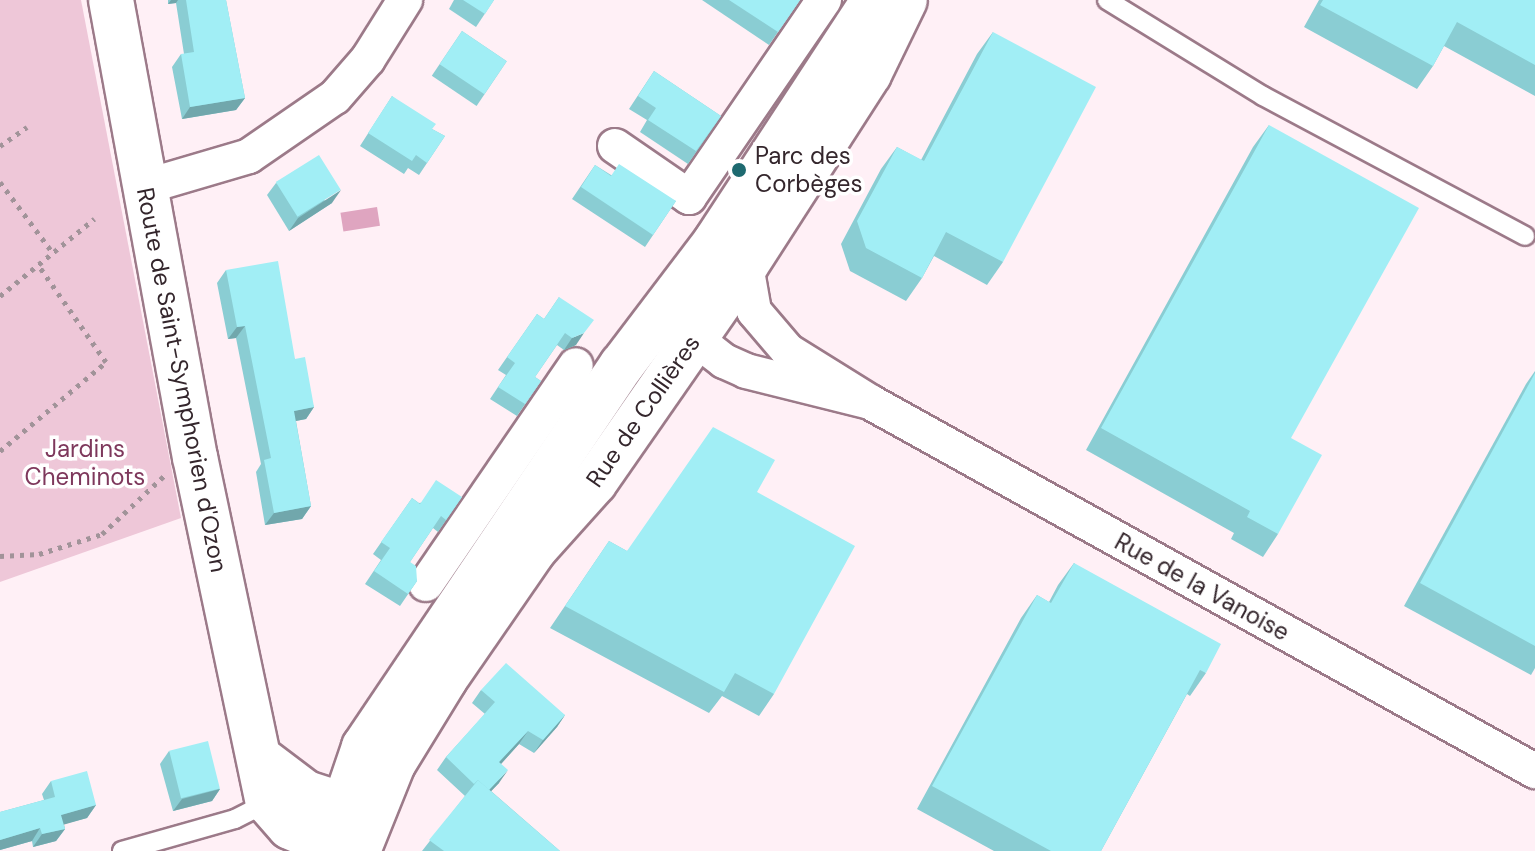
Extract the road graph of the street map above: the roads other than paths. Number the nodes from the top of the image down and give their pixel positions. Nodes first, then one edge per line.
1 (111, 0) edge
2 (405, 0) edge
3 (824, 0) edge
4 (874, 0) edge
5 (905, 0) edge
6 (1107, 0) edge
7 (758, 98) junction
8 (793, 125) junction
9 (615, 146) dead end
10 (144, 187) junction
11 (1525, 236) dead end
12 (731, 253) junction
13 (700, 330) junction
14 (576, 365) dead end
15 (870, 402) junction
16 (518, 483) junction
17 (426, 584) dead end
18 (261, 759) junction
19 (1535, 771) edge
20 (268, 802) junction
21 (346, 836) edge
22 (122, 851) edge

1 - 10 main road, Route de Saint-Symphorien d'Ozon
2 - 10 street
3 - 7 street
4 - 8 main road, Rue de Collières
5 - 12 main road, Rue de Collières
6 - 11 lane
7 - 8 street
7 - 9 street
8 - 12 main road, Rue de Collières
10 - 18 main road, Route de Saint-Symphorien d'Ozon
12 - 13 main road, Rue de Collières
12 - 15 street, Rue de la Vanoise
12 - 16 main road, Rue de Collières
13 - 15 street, Rue de la Vanoise
13 - 21 main road, Rue de Collières
14 - 16 street, Rue de Collières
15 - 19 street, Rue de la Vanoise
16 - 17 street, Rue de Collières
16 - 21 main road, Rue de Collières
18 - 20 main road, Route de Saint-Symphorien d'Ozon
18 - 21 main road
20 - 21 main road
20 - 22 lane

